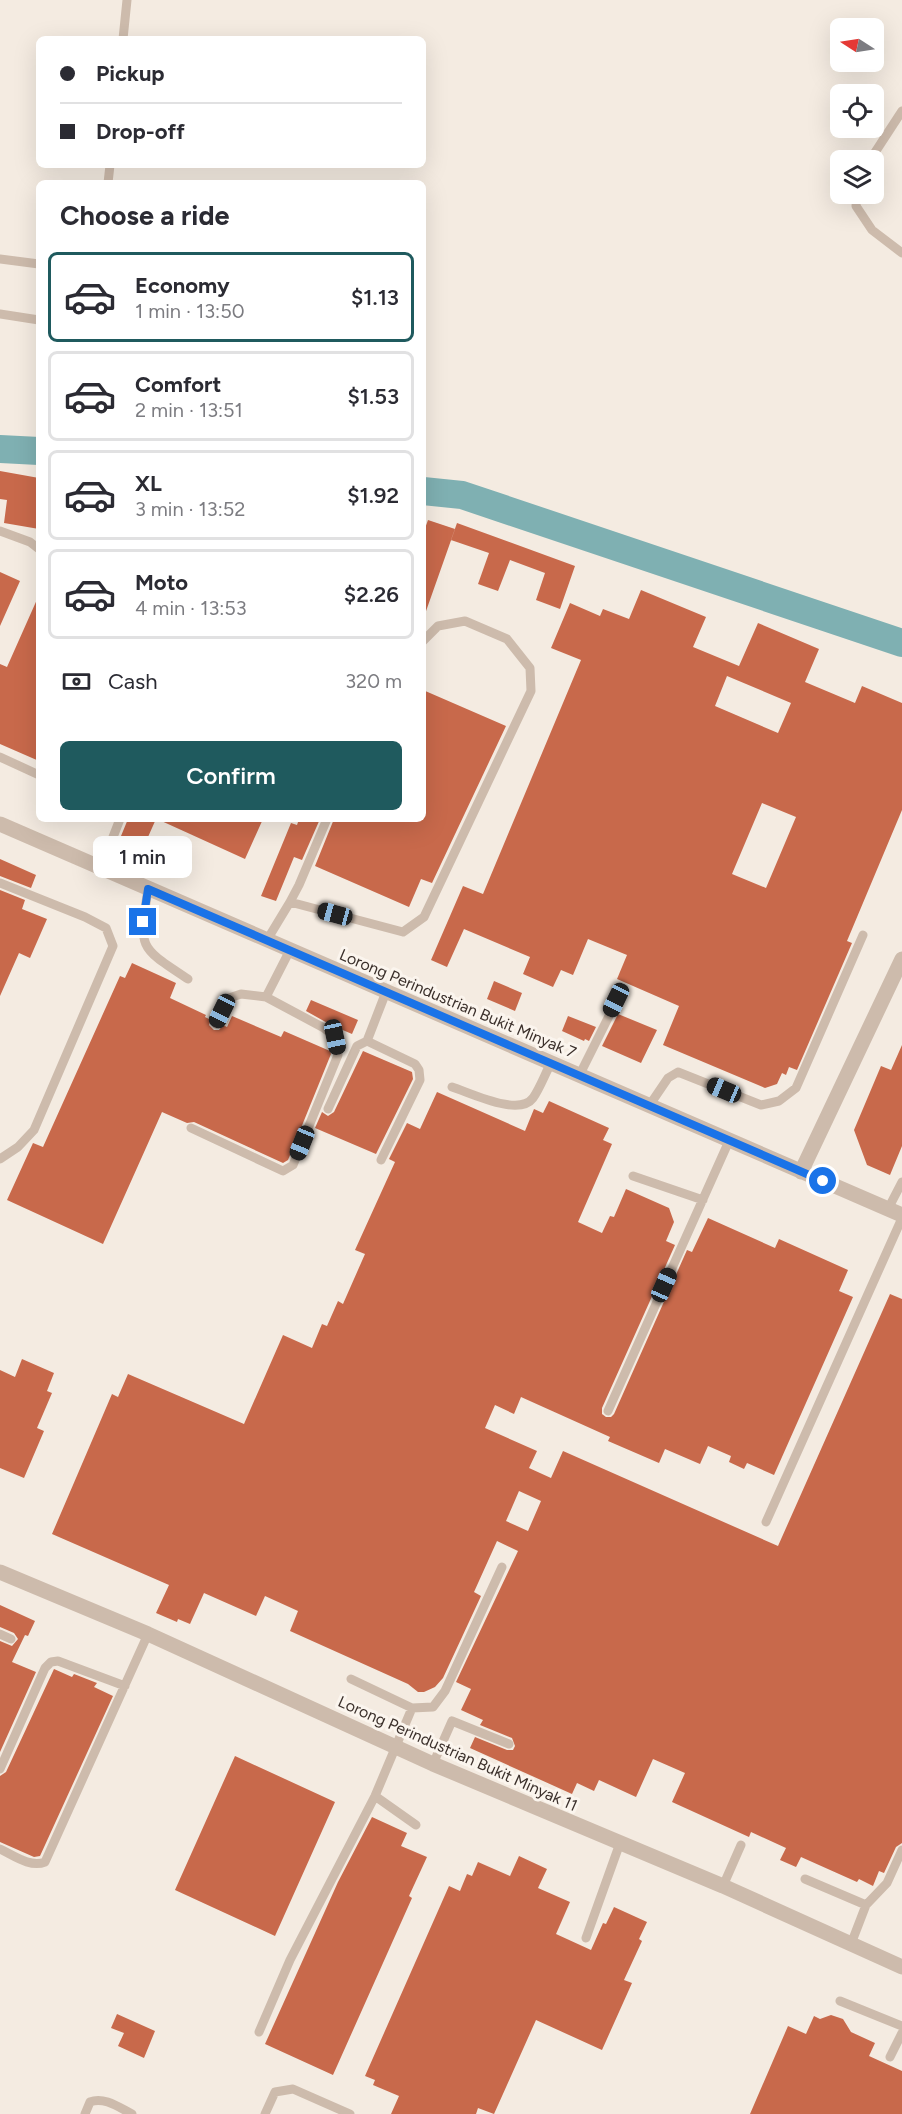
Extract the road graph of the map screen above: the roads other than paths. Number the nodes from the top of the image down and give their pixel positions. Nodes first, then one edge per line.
1 (127, 0) edge
2 (123, 36) edge
3 (902, 111) edge
4 (877, 150) edge
5 (856, 204) edge
6 (902, 253) edge
7 (0, 259) edge
8 (36, 264) edge
9 (0, 314) edge
10 (36, 320) edge
11 (0, 531) edge
12 (36, 547) edge
13 (426, 638) edge
14 (0, 757) edge
15 (36, 774) edge
16 (119, 822) edge
17 (326, 822) edge
18 (0, 824) edge
19 (101, 868) junction
20 (0, 883) edge
21 (148, 889) junction
22 (290, 902) junction
23 (862, 935) dead end
24 (267, 940) junction
25 (290, 950) junction
26 (902, 959) edge
27 (188, 979) dead end
28 (386, 992) junction
29 (266, 997) junction
30 (616, 1000) dead end
31 (216, 1024) dead end
32 (367, 1041) junction
33 (551, 1063) junction
34 (579, 1076) junction
35 (452, 1086) dead end
36 (649, 1106) junction
37 (328, 1109) dead end
38 (191, 1128) dead end
39 (729, 1141) junction
40 (0, 1159) edge
41 (381, 1160) dead end
42 (801, 1172) junction
43 (633, 1176) dead end
44 (902, 1182) edge
45 (703, 1200) junction
46 (897, 1214) edge
47 (608, 1411) dead end
48 (766, 1522) dead end
49 (502, 1567) dead end
50 (0, 1572) edge
51 (0, 1634) edge
52 (148, 1634) junction
53 (11, 1639) dead end
54 (351, 1679) dead end
55 (125, 1686) junction
56 (412, 1708) junction
57 (509, 1744) dead end
58 (396, 1747) junction
59 (433, 1764) junction
60 (0, 1768) edge
61 (375, 1796) junction
62 (416, 1825) dead end
63 (620, 1843) junction
64 (741, 1845) dead end
65 (0, 1849) edge
66 (902, 1850) edge
67 (805, 1879) dead end
68 (723, 1886) junction
69 (866, 1905) junction
70 (586, 1938) dead end
71 (851, 1944) junction
72 (902, 1967) edge
73 (840, 2001) dead end
74 (902, 2026) edge
75 (259, 2032) dead end
76 (902, 2033) edge
77 (890, 2057) dead end
78 (85, 2114) edge
79 (132, 2114) edge
80 (265, 2114) edge
81 (350, 2114) edge

1 - 2 lane
3 - 4 lane
5 - 6 lane
7 - 8 lane
9 - 10 lane
11 - 12 lane
13 - 22 lane
14 - 15 lane
16 - 19 lane
17 - 22 lane
18 - 19 street, Lorong Perindustrian Bukit Minyak 7
19 - 21 street, Lorong Perindustrian Bukit Minyak 7
20 - 40 lane
21 - 24 street, Lorong Perindustrian Bukit Minyak 7
21 - 27 lane
22 - 24 lane
23 - 36 lane
24 - 25 street, Lorong Perindustrian Bukit Minyak 7
25 - 28 street, Lorong Perindustrian Bukit Minyak 7
25 - 29 lane
26 - 42 street
28 - 32 lane
28 - 33 street, Lorong Perindustrian Bukit Minyak 7
29 - 31 lane
29 - 38 lane
30 - 34 lane
32 - 37 lane
32 - 41 lane
33 - 34 street, Lorong Perindustrian Bukit Minyak 7
33 - 35 lane
34 - 36 street, Lorong Perindustrian Bukit Minyak 7
36 - 39 street, Lorong Perindustrian Bukit Minyak 7
39 - 42 street, Lorong Perindustrian Bukit Minyak 7
39 - 45 lane
42 - 46 street, Lorong Perindustrian Bukit Minyak 7
43 - 45 lane
44 - 46 lane
45 - 47 lane
46 - 48 lane
49 - 56 lane
50 - 52 street, Lorong Perindustrian Bukit Minyak 11
51 - 53 lane
52 - 55 lane
52 - 58 street, Lorong Perindustrian Bukit Minyak 11
54 - 56 lane
55 - 60 lane
55 - 65 lane
56 - 58 lane
57 - 59 lane
58 - 59 street, Lorong Perindustrian Bukit Minyak 11
58 - 61 lane
59 - 63 street, Lorong Perindustrian Bukit Minyak 11
61 - 62 lane
61 - 75 lane
63 - 68 street, Lorong Perindustrian Bukit Minyak 11
63 - 70 lane
64 - 68 lane
66 - 69 lane
67 - 69 lane
68 - 71 street, Lorong Perindustrian Bukit Minyak 11
69 - 71 lane
71 - 72 street, Lorong Perindustrian Bukit Minyak 11
73 - 74 lane
76 - 77 lane
78 - 79 lane
80 - 81 lane

